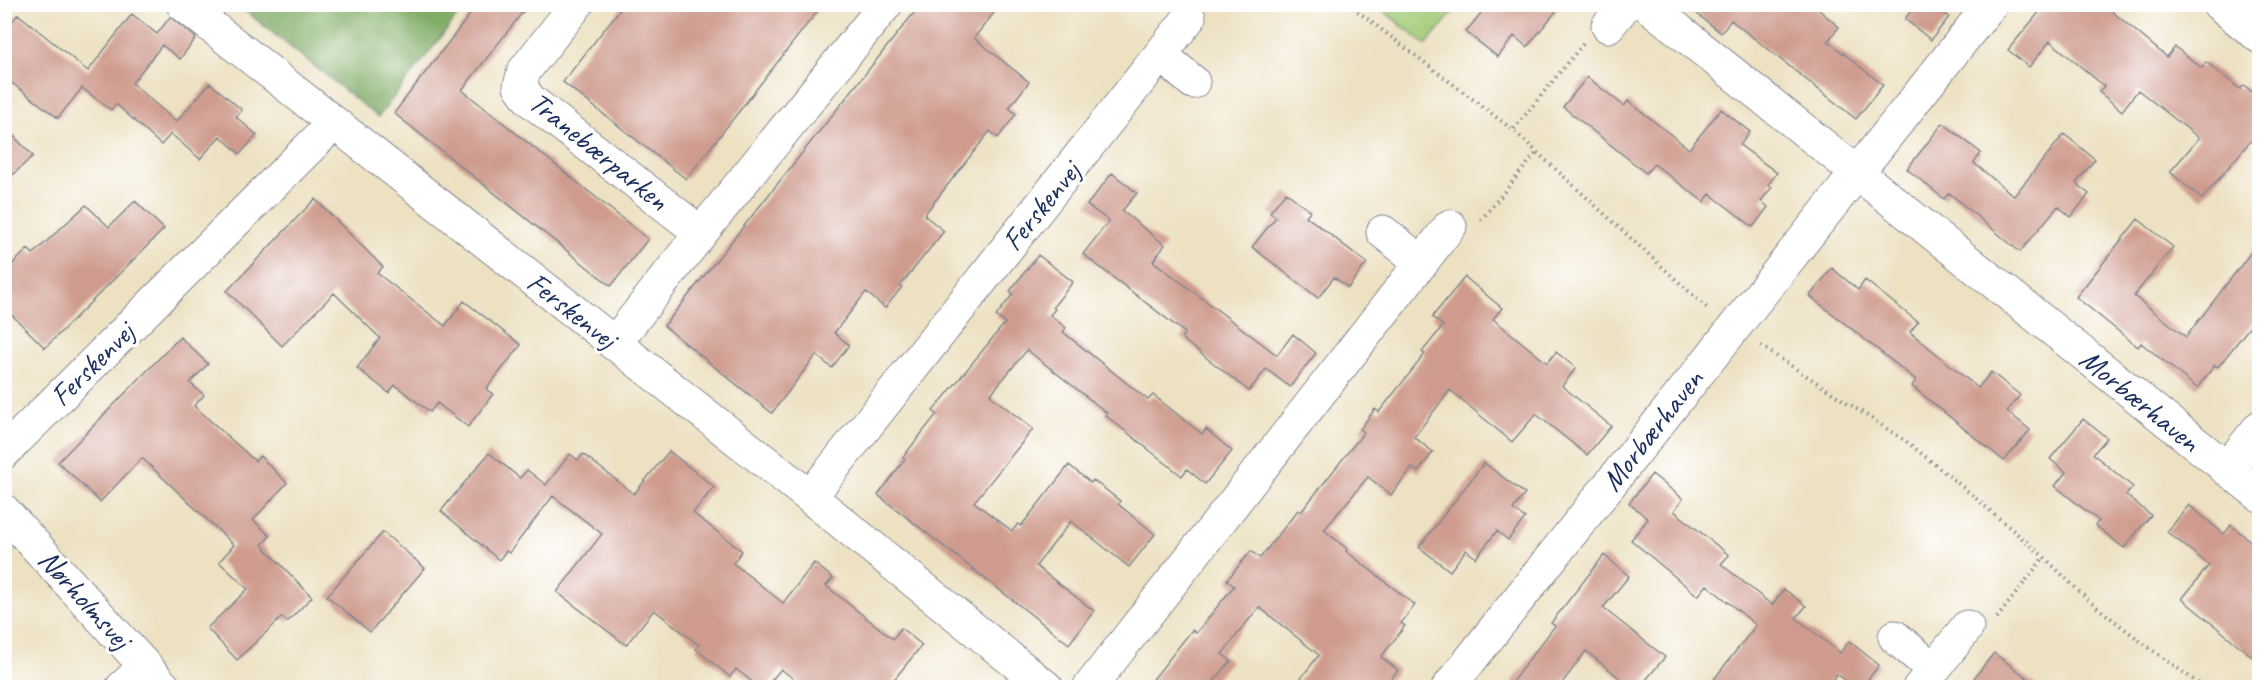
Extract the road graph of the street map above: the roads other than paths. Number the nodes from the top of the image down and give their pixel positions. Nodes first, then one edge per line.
1 (183, 4) edge
2 (577, 4) edge
3 (886, 4) edge
4 (1646, 4) edge
5 (1991, 4) edge
6 (2218, 4) edge
7 (1189, 18) dead end
8 (2259, 37) edge
9 (1161, 55) junction
10 (1193, 82) dead end
11 (333, 124) junction
12 (1857, 173) junction
13 (1450, 226) road end
14 (1383, 232) dead end
15 (701, 233) junction
16 (1422, 263) junction
17 (614, 344) junction
18 (2259, 427) edge
19 (4, 452) edge
20 (2226, 469) junction
21 (2259, 495) edge
22 (810, 497) junction
23 (4, 511) edge
24 (1967, 627) road end
25 (1895, 637) dead end
26 (156, 676) edge
27 (1926, 678) edge
28 (122, 687) edge
29 (1047, 687) edge
30 (1089, 687) edge
31 (1448, 687) edge

1 - 11 street, Ferskenvej
2 - 15 street, Tranebærparken
3 - 15 street
4 - 12 street, Morbærhaven
5 - 12 street, Morbærhaven
6 - 8 street
7 - 9 street, Ferskenvej
9 - 10 street
9 - 22 street, Ferskenvej
11 - 17 street, Ferskenvej
11 - 19 street, Ferskenvej
12 - 20 street, Morbærhaven
12 - 31 street, Morbærhaven
13 - 16 street
14 - 16 street
15 - 17 street
16 - 30 street
17 - 22 street, Ferskenvej
18 - 20 street, Morbærhaven
20 - 21 street, Morbærhaven
22 - 29 street, Ferskenvej
23 - 26 street, Nørholmsvej
24 - 27 street
25 - 27 street
26 - 28 street

